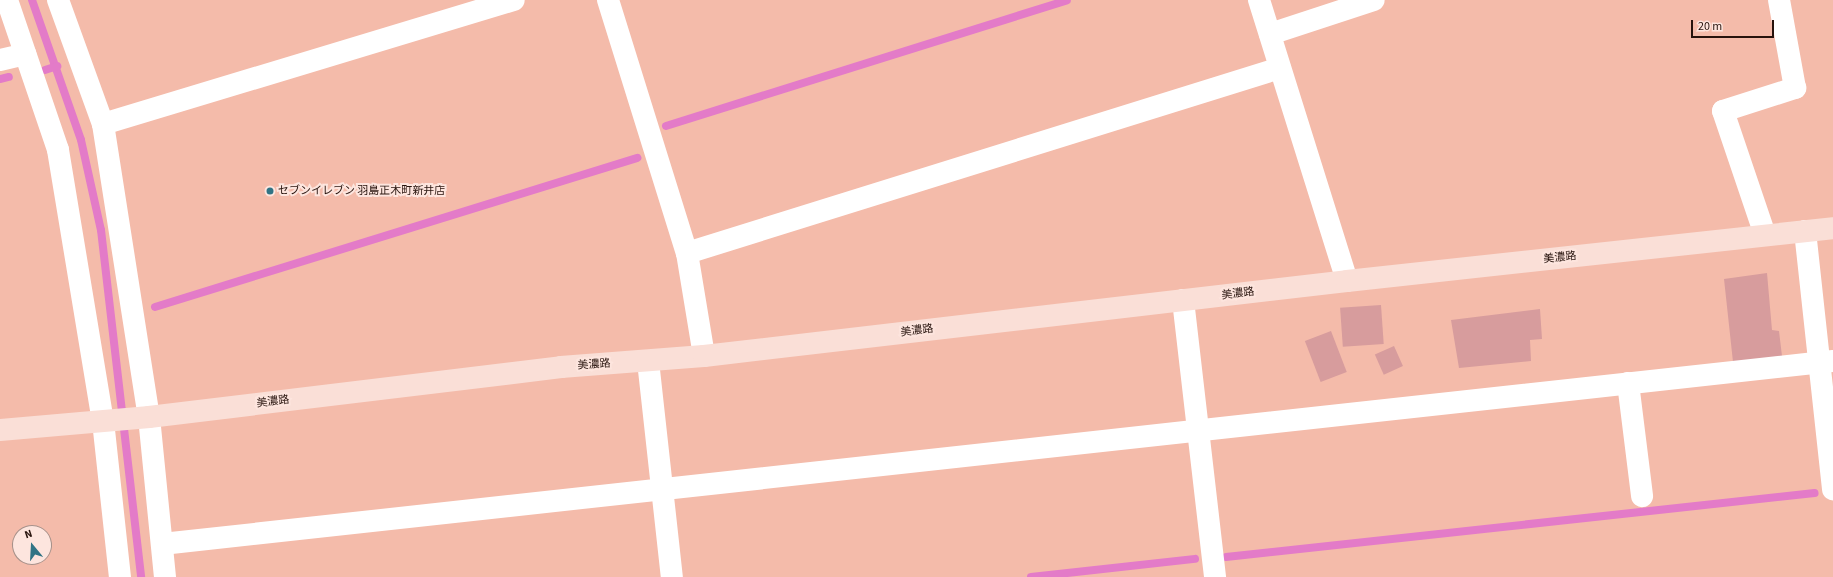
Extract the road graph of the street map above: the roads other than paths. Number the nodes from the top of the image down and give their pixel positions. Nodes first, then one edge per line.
1 (7, 0) edge
2 (58, 0) edge
3 (514, 0) edge
4 (608, 0) edge
5 (1259, 0) edge
6 (1374, 0) edge
7 (1779, 0) edge
8 (1270, 34) junction
9 (26, 54) junction
10 (0, 60) edge
11 (1280, 68) junction
12 (103, 124) junction
13 (1833, 228) edge
14 (1805, 231) junction
15 (1765, 235) junction
16 (687, 253) junction
17 (1347, 281) junction
18 (1183, 300) junction
19 (704, 356) junction
20 (648, 361) junction
21 (1826, 362) edge
22 (1628, 384) junction
23 (142, 417) junction
24 (106, 421) junction
25 (0, 430) edge
26 (1198, 430) junction
27 (1833, 489) edge
28 (662, 490) junction
29 (1642, 496) dead end
30 (162, 544) junction
31 (120, 577) edge
32 (165, 577) edge
33 (672, 577) edge
34 (1214, 577) edge

1 - 9 street
2 - 12 street
3 - 12 street
4 - 16 street
5 - 8 street
6 - 8 street
7 - 15 street
8 - 11 street
9 - 10 street
9 - 24 street
11 - 16 street
11 - 17 street
12 - 23 street
13 - 14 main road, 美濃路
14 - 15 main road, 美濃路
14 - 21 street
15 - 17 main road, 美濃路
16 - 19 street
17 - 18 main road, 美濃路
18 - 19 main road, 美濃路
18 - 26 street
19 - 20 main road, 美濃路
20 - 23 main road, 美濃路
20 - 28 street
21 - 22 street
21 - 27 street
22 - 26 street
22 - 29 street
23 - 24 main road, 美濃路
23 - 30 street
24 - 25 main road, 美濃路
24 - 31 street
26 - 28 street
26 - 34 street
28 - 30 street
28 - 33 street
30 - 32 street

